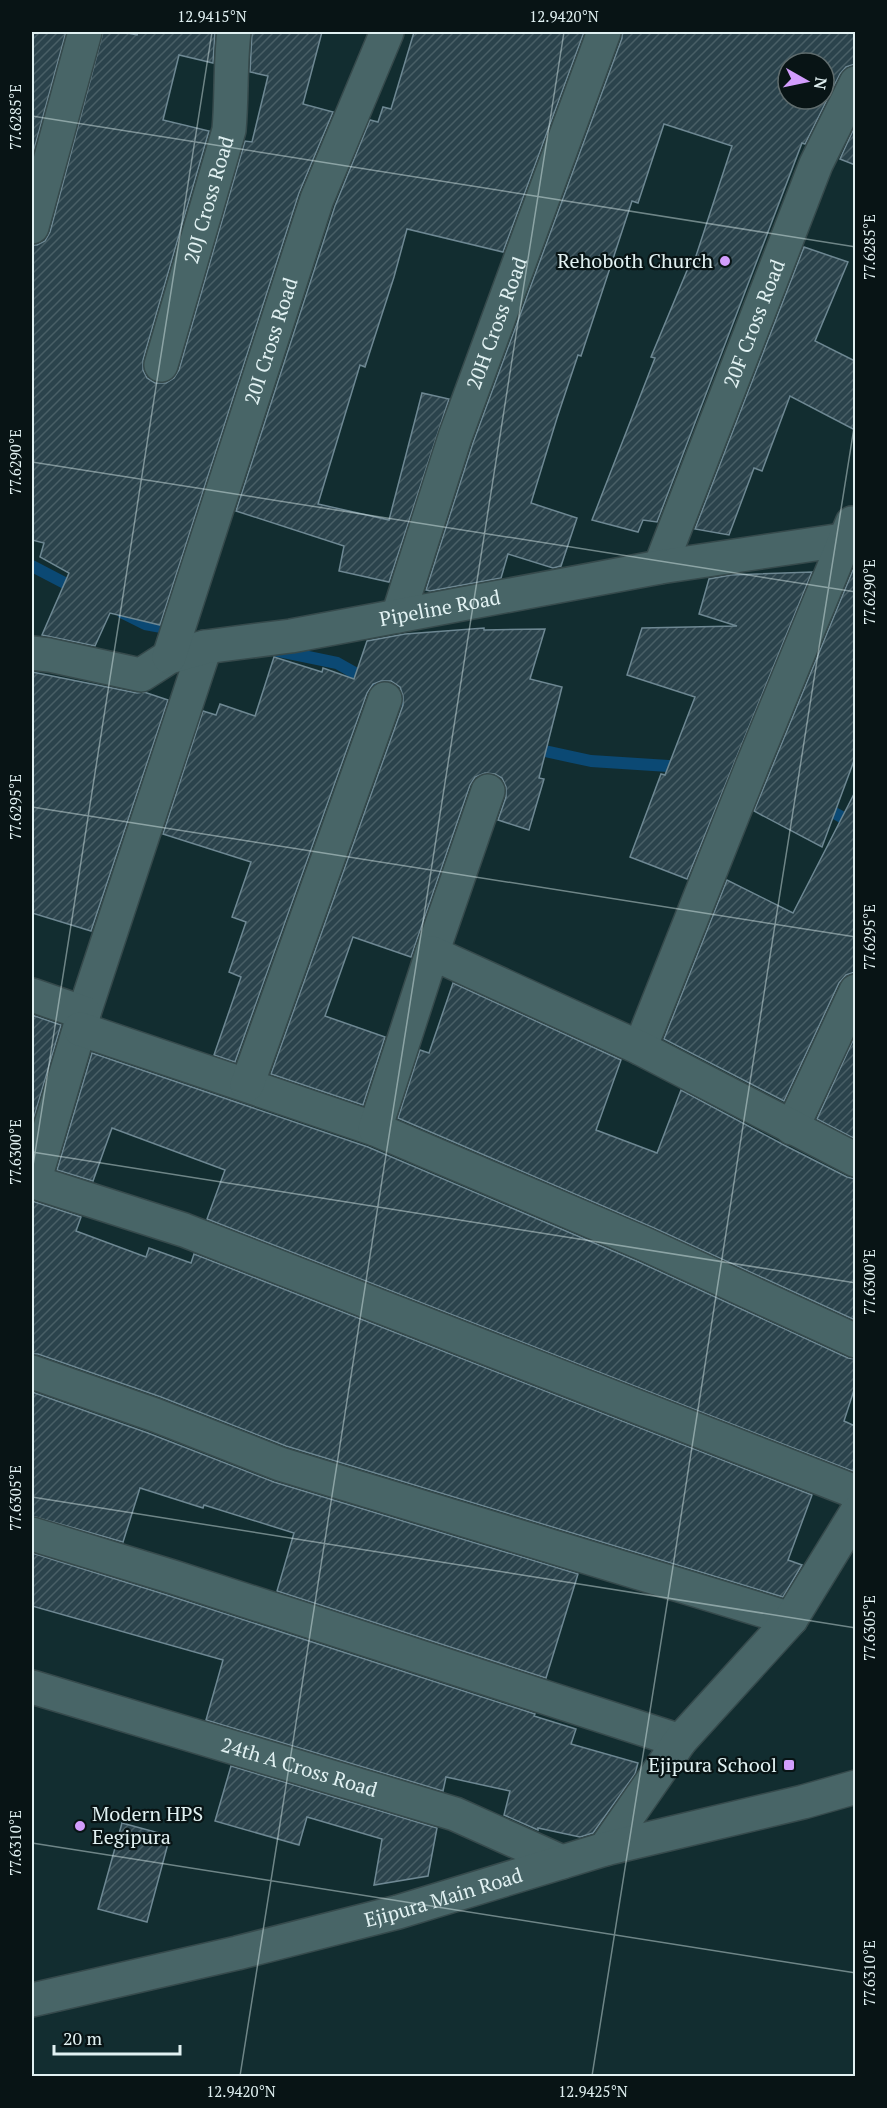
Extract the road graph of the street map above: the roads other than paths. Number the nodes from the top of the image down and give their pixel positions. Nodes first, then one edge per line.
1 (85, 32) edge
2 (234, 32) edge
3 (387, 32) edge
4 (604, 32) edge
5 (855, 83) edge
6 (32, 226) edge
7 (161, 365) dead end
8 (852, 531) edge
9 (660, 567) junction
10 (398, 616) junction
11 (206, 647) junction
12 (32, 653) edge
13 (169, 657) junction
14 (385, 699) dead end
15 (488, 791) dead end
16 (432, 952) junction
17 (855, 991) edge
18 (32, 995) edge
19 (82, 1021) junction
20 (640, 1048) junction
21 (247, 1085) junction
22 (792, 1128) junction
23 (375, 1129) junction
24 (855, 1160) edge
25 (855, 1341) edge
26 (32, 1372) edge
27 (855, 1492) edge
28 (855, 1513) edge
29 (32, 1534) edge
30 (791, 1619) junction
31 (32, 1687) edge
32 (680, 1741) junction
33 (855, 1787) edge
34 (605, 1849) junction
35 (562, 1862) junction
36 (32, 2000) edge

1 - 6 street
2 - 7 street, 20J Cross Road
3 - 13 street, 20I Cross Road
4 - 10 street, 20H Cross Road
5 - 9 street, 20F Cross Road
8 - 9 street, Pipeline Road
8 - 20 street
9 - 10 street, Pipeline Road
10 - 11 street, Pipeline Road
11 - 13 street, Pipeline Road
11 - 19 street
12 - 13 street, Pipeline Road
14 - 21 street
15 - 16 street
16 - 20 street
16 - 23 street
17 - 22 street
18 - 19 street
19 - 21 street
19 - 27 street
20 - 22 street
21 - 23 street
22 - 24 street
23 - 25 street
26 - 30 street
28 - 30 street
29 - 32 street
30 - 32 street
31 - 35 street, 24th A Cross Road
32 - 34 street
33 - 34 street, Ejipura Main Road
34 - 35 street, Ejipura Main Road
35 - 36 street, Ejipura Main Road

